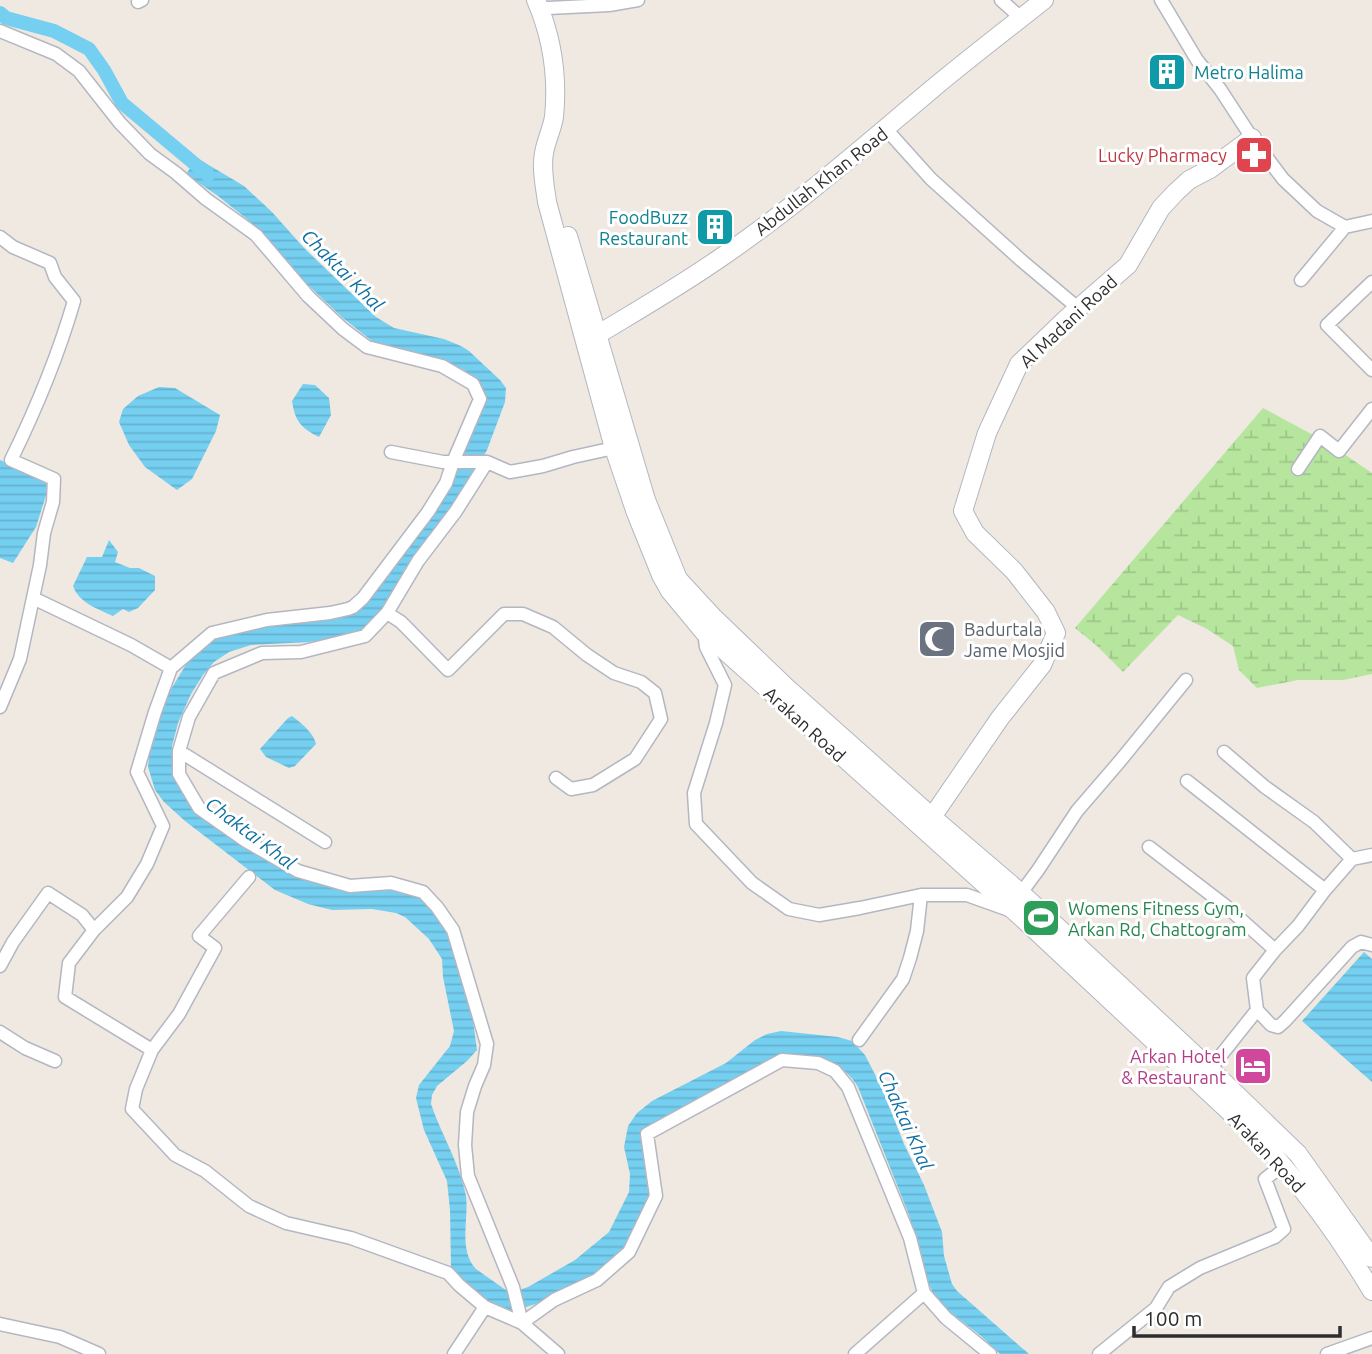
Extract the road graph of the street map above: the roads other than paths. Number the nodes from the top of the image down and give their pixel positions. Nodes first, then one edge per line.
1 (638, 0) edge
2 (1001, 0) edge
3 (1044, 0) edge
4 (1161, 0) edge
5 (542, 3) edge
6 (1021, 18) junction
7 (0, 31) edge
8 (886, 130) junction
9 (1252, 138) junction
10 (1372, 221) edge
11 (1345, 227) junction
12 (0, 237) edge
13 (1301, 280) dead end
14 (1372, 282) edge
15 (1079, 308) junction
16 (591, 339) junction
17 (1372, 370) edge
18 (1372, 409) edge
19 (614, 448) junction
20 (391, 452) dead end
21 (455, 462) junction
22 (487, 463) junction
23 (1298, 469) dead end
24 (33, 598) junction
25 (387, 613) junction
26 (704, 632) junction
27 (171, 668) junction
28 (1186, 680) dead end
29 (0, 707) edge
30 (180, 751) junction
31 (1224, 752) dead end
32 (556, 778) dead end
33 (1187, 781) dead end
34 (932, 817) junction
35 (325, 842) dead end
36 (1149, 847) dead end
37 (1372, 855) edge
38 (1352, 859) junction
39 (249, 877) dead end
40 (1325, 890) junction
41 (1021, 892) junction
42 (921, 895) junction
43 (1020, 916) junction
44 (94, 930) junction
45 (1372, 945) edge
46 (1275, 950) junction
47 (0, 966) edge
48 (1257, 1010) junction
49 (0, 1032) edge
50 (859, 1040) dead end
51 (152, 1051) junction
52 (55, 1061) dead end
53 (1210, 1069) junction
54 (1283, 1165) junction
55 (1372, 1258) edge
56 (1372, 1291) edge
57 (924, 1293) junction
58 (485, 1307) junction
59 (521, 1320) junction
60 (0, 1324) edge
61 (1372, 1338) edge
62 (99, 1354) edge
63 (454, 1354) edge
64 (558, 1354) edge
65 (855, 1354) edge
66 (990, 1354) edge
67 (1099, 1354) edge
68 (1326, 1354) edge

1 - 5 street
2 - 6 street
3 - 6 main road, Abdullah Khan Road
4 - 9 street
5 - 16 main road, Arakan Road
6 - 8 main road, Abdullah Khan Road
7 - 21 street
8 - 15 street
8 - 16 main road, Abdullah Khan Road
9 - 11 street
9 - 15 main road, Al Madani Road
10 - 11 street
11 - 13 street
12 - 24 street
14 - 17 street
15 - 34 main road, Al Madani Road
16 - 19 main road, Arakan Road
16 - 34 main road, Arakan Road
18 - 23 street
19 - 22 street
19 - 26 main road, Arakan Road
20 - 21 street
21 - 22 street
21 - 27 street
22 - 25 street
24 - 27 street
24 - 29 street
25 - 30 street
25 - 32 street
26 - 42 street
26 - 43 main road, Arakan Road
27 - 44 street
28 - 41 street
30 - 35 street
30 - 59 street
31 - 38 street
33 - 40 street
34 - 41 main road, Arakan Road
36 - 46 street
37 - 38 street
38 - 40 street
39 - 51 street
40 - 46 street
41 - 53 main road, Arakan Road
42 - 43 street
42 - 50 street
43 - 54 main road, Arakan Road
44 - 47 street
44 - 51 street
45 - 48 street
46 - 48 street
48 - 53 street
49 - 52 street
51 - 58 street
53 - 55 main road, Arakan Road
54 - 56 main road, Arakan Road
54 - 67 street
57 - 59 street
57 - 65 street
57 - 66 street
58 - 59 street
58 - 63 street
59 - 64 street
60 - 62 street
61 - 68 street

